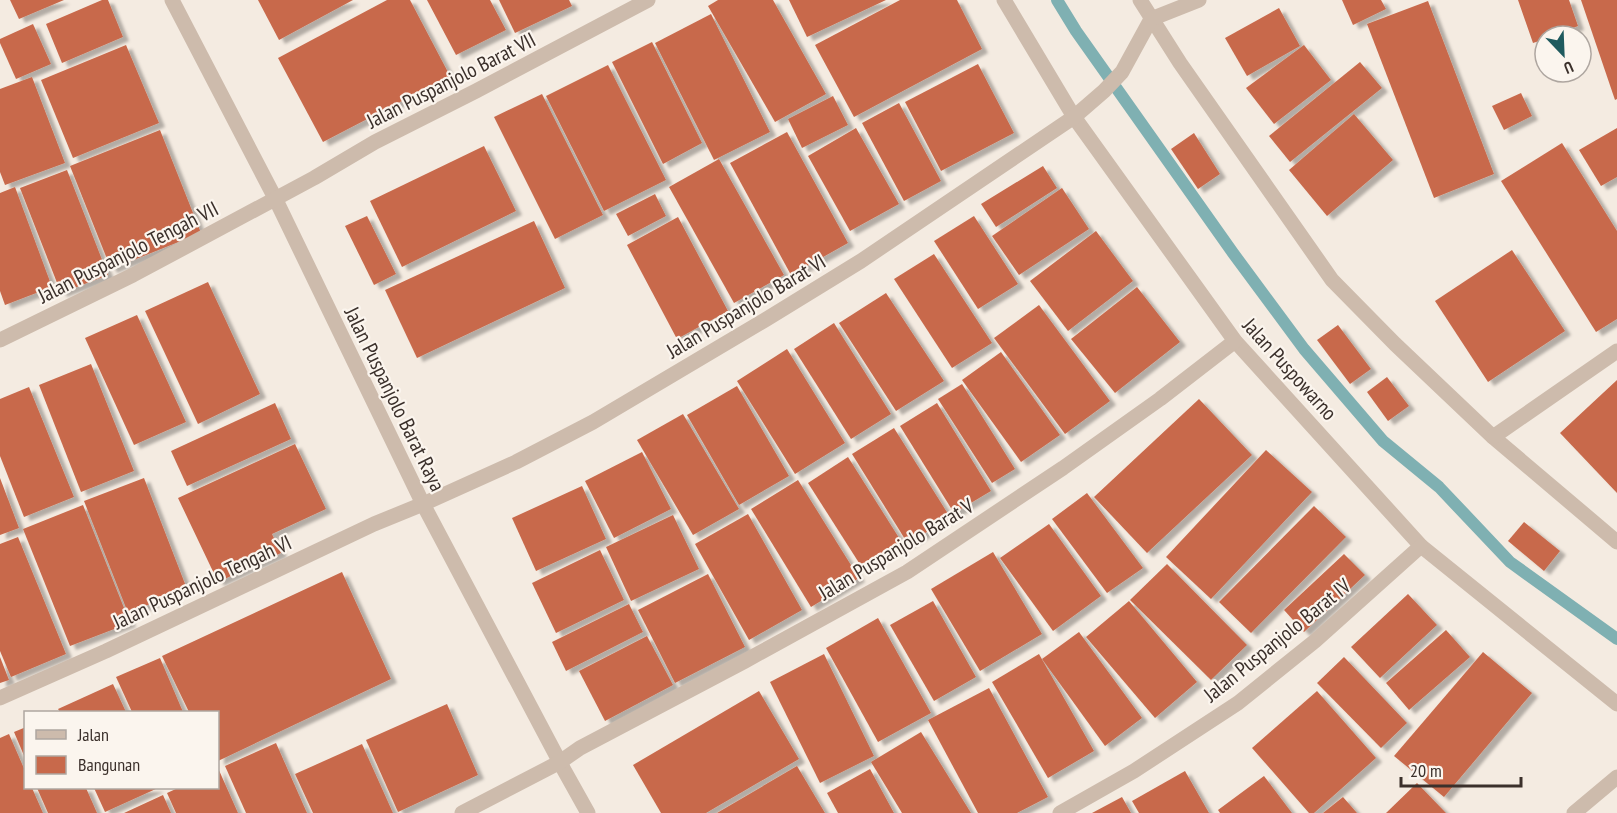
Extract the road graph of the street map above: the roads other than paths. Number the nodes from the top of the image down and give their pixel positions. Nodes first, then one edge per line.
1 (172, 0) edge
2 (648, 0) edge
3 (1004, 0) edge
4 (1140, 0) edge
5 (1199, 0) edge
6 (1151, 18) junction
7 (1074, 117) junction
8 (275, 198) junction
9 (0, 340) edge
10 (1235, 341) junction
11 (1617, 351) edge
12 (1493, 437) junction
13 (423, 504) junction
14 (1617, 542) edge
15 (1421, 546) junction
16 (0, 698) edge
17 (1617, 704) edge
18 (560, 762) junction
19 (1617, 777) edge
20 (462, 813) edge
21 (588, 813) edge
22 (1060, 813) edge
23 (1574, 813) edge

1 - 8 street, Jalan Puspanjolo Barat Raya
2 - 8 street, Jalan Puspanjolo Barat VII
3 - 7 street, Jalan Puspowarno
4 - 6 street
5 - 6 street
6 - 7 street, Jalan Puspanjolo Barat VI
6 - 12 street
7 - 10 street, Jalan Puspowarno
7 - 13 street, Jalan Puspanjolo Barat VI
8 - 9 street, Jalan Puspanjolo Tengah VII
8 - 13 street, Jalan Puspanjolo Barat Raya
10 - 15 street, Jalan Puspowarno
10 - 18 street, Jalan Puspanjolo Barat V
11 - 12 street
12 - 14 street
13 - 16 street, Jalan Puspanjolo Tengah VI
13 - 18 street, Jalan Puspanjolo Barat Raya
15 - 17 street, Jalan Puspowarno
15 - 22 street, Jalan Puspanjolo Barat IV
18 - 20 street, Jalan Puspanjolo Barat V
18 - 21 street, Jalan Puspanjolo Barat Raya
19 - 23 street

